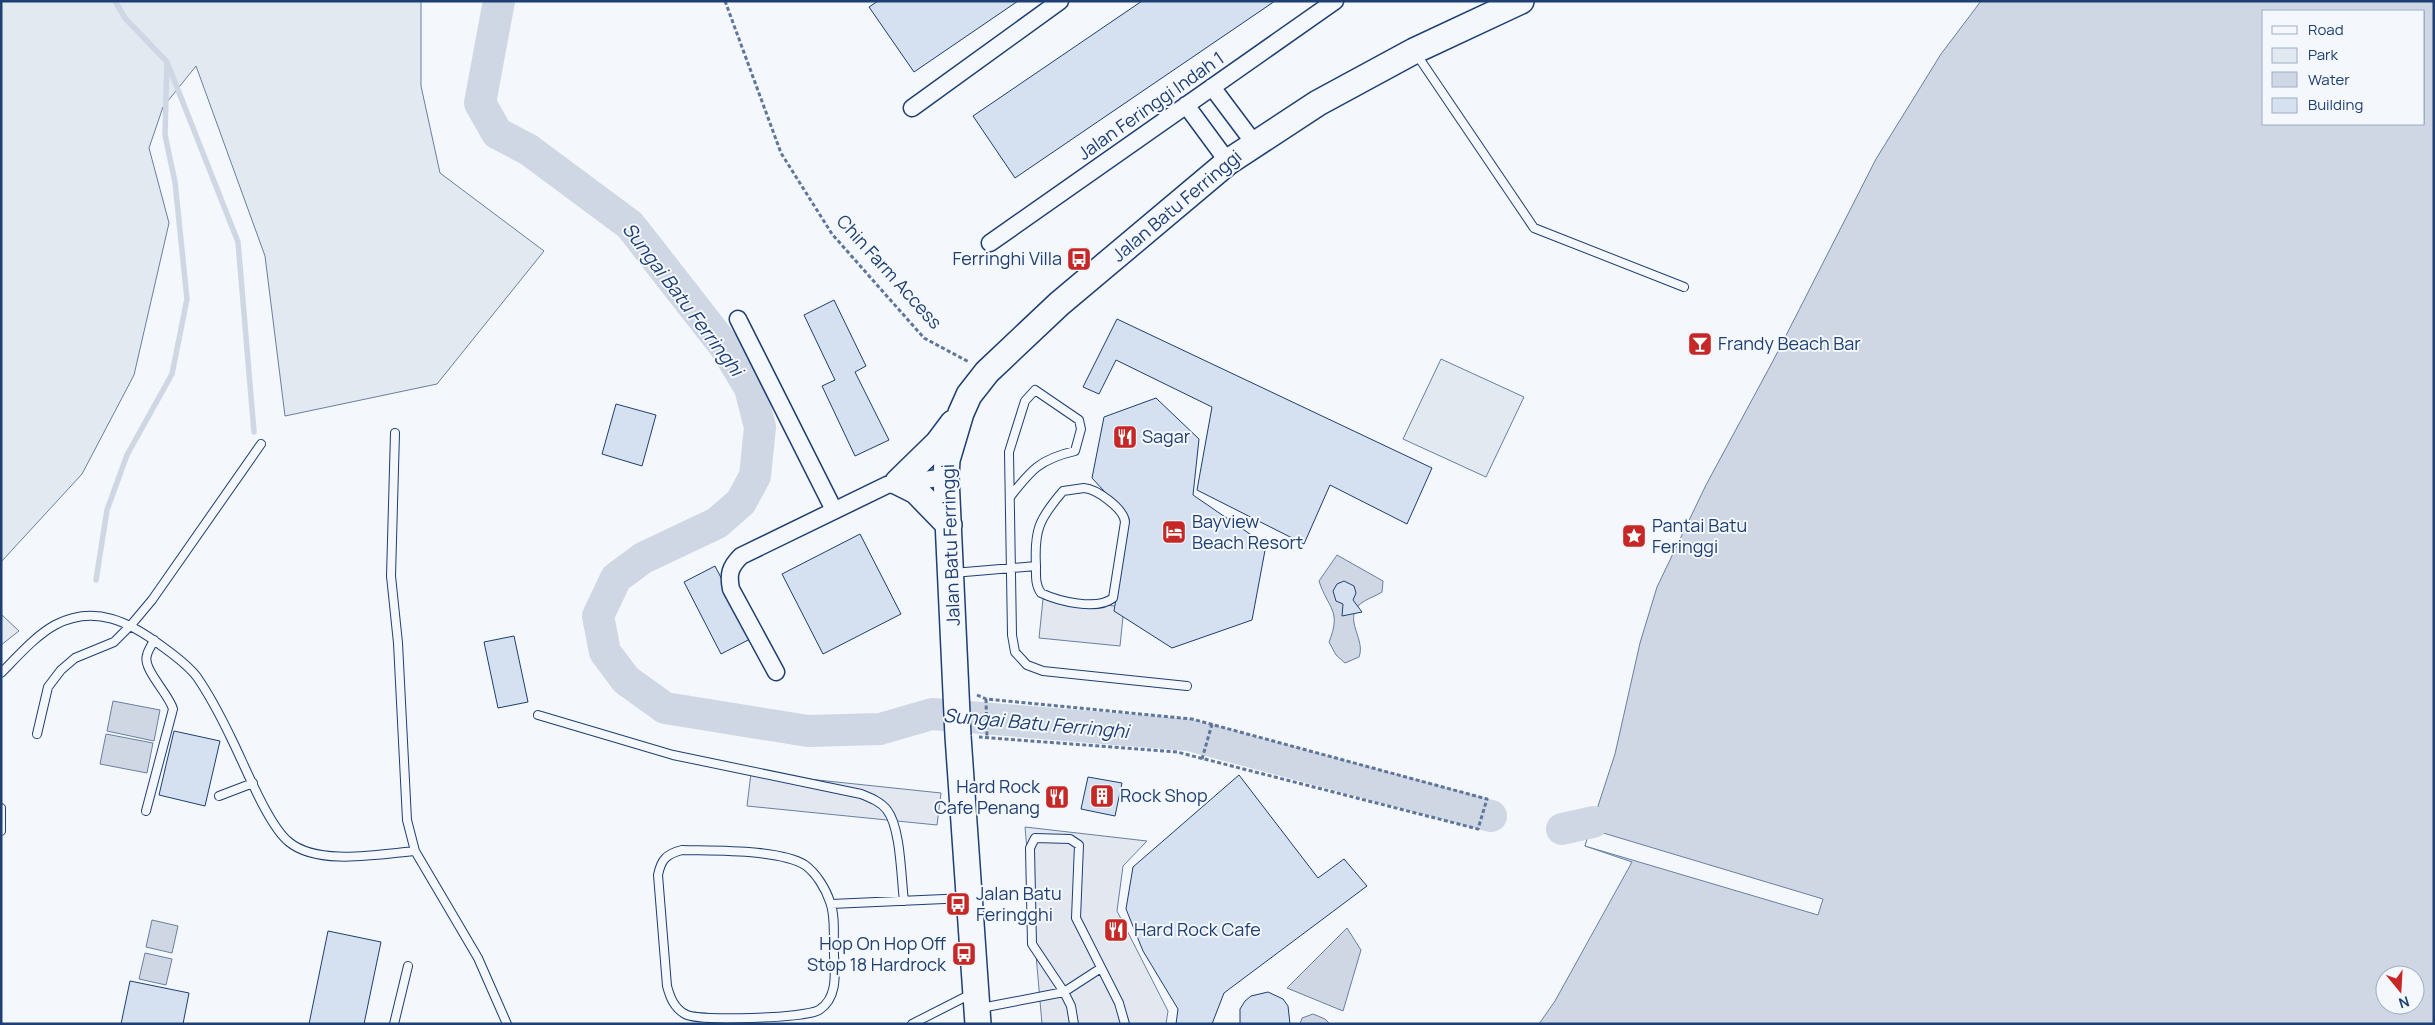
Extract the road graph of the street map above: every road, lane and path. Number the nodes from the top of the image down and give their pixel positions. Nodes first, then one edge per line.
1 (725, 1) edge
2 (1060, 1) edge
3 (1335, 1) edge
4 (1521, 1) edge
5 (1414, 51) junction
6 (1212, 87) junction
7 (1186, 105) junction
8 (912, 108) dead end
9 (1254, 144) junction
10 (1228, 162) junction
11 (990, 243) dead end
12 (1684, 287) dead end
13 (738, 319) dead end
14 (987, 372) junction
15 (961, 413) junction
16 (396, 433) dead end
17 (261, 444) dead end
18 (946, 477) junction
19 (898, 482) junction
20 (1010, 497) junction
21 (834, 510) junction
22 (948, 525) junction
23 (1036, 566) junction
24 (1011, 567) junction
25 (951, 573) junction
26 (131, 625) junction
27 (154, 640) junction
28 (776, 672) dead end
29 (1, 673) edge
30 (1187, 686) dead end
31 (956, 694) junction
32 (986, 699) junction
33 (538, 715) dead end
34 (1212, 724) junction
35 (37, 734) dead end
36 (958, 736) junction
37 (987, 738) junction
38 (1202, 759) junction
39 (252, 783) junction
40 (218, 796) dead end
41 (1, 808) edge
42 (146, 811) dead end
43 (1, 831) edge
44 (415, 851) junction
45 (969, 897) junction
46 (904, 901) junction
47 (831, 904) junction
48 (408, 966) dead end
49 (1101, 968) junction
50 (1064, 992) junction
51 (977, 1008) edge
52 (394, 1024) edge
53 (507, 1024) edge
54 (912, 1024) edge
55 (1074, 1024) edge
56 (1125, 1024) edge

1 - 14 path, Chin Farm Access
2 - 8 street
3 - 6 street, Jalan Feringgi Indah 1
4 - 5 main road, Jalan Batu Ferringgi
5 - 9 main road, Jalan Batu Ferringgi
5 - 12 lane
6 - 7 street, Jalan Feringgi Indah 1
6 - 9 street
7 - 10 street
7 - 11 street, Jalan Feringgi Indah 1
9 - 10 main road, Jalan Batu Ferringgi
10 - 14 main road, Jalan Batu Ferringgi
13 - 21 street
14 - 15 main road, Jalan Batu Ferringgi
15 - 18 main road, Jalan Batu Ferringgi
15 - 19 main road
16 - 44 lane
17 - 26 lane
18 - 19 street
18 - 22 main road, Jalan Batu Ferringgi
19 - 21 street
19 - 22 main road
20 - 20 lane
20 - 24 lane
21 - 28 street
22 - 25 main road, Jalan Batu Ferringgi
23 - 23 lane
23 - 24 lane
24 - 25 lane
24 - 30 lane
25 - 31 main road, Jalan Batu Ferringgi
26 - 27 lane
26 - 29 lane
26 - 35 lane
27 - 39 lane
27 - 42 lane
31 - 32 path
31 - 36 main road, Jalan Batu Ferringgi
32 - 34 path
32 - 37 path
33 - 46 lane
34 - 38 path
34 - 38 path
36 - 37 path
36 - 45 main road, Jalan Batu Ferringgi
37 - 38 path
39 - 40 lane
39 - 44 lane
41 - 43 lane
44 - 53 lane
45 - 46 lane
45 - 51 main road, Jalan Batu Ferringgi
46 - 47 lane
47 - 47 lane
48 - 52 lane
49 - 50 lane
49 - 50 lane
49 - 56 lane
50 - 51 lane
50 - 55 lane
51 - 54 lane

